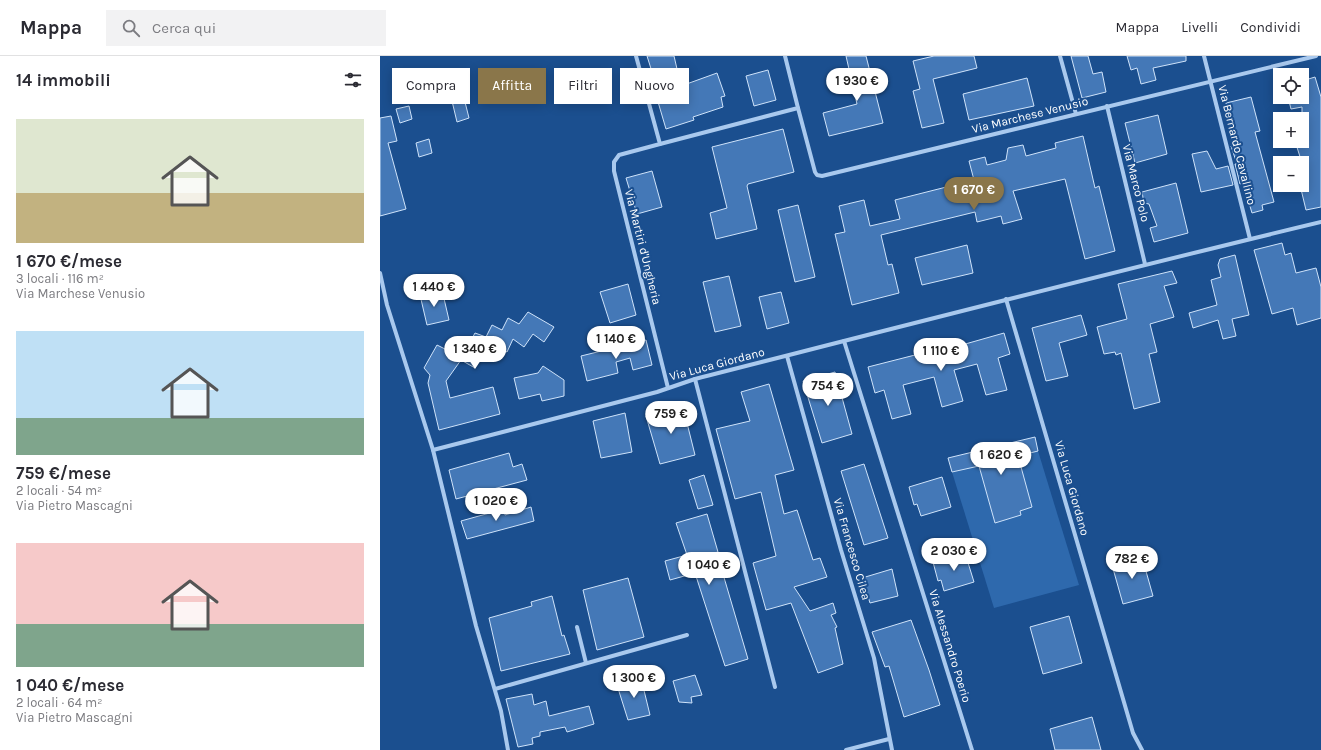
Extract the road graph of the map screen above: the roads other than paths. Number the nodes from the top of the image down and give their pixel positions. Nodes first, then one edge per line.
1 (636, 56) edge
2 (785, 56) edge
3 (1060, 56) edge
4 (1204, 56) edge
5 (1316, 56) edge
6 (1210, 81) junction
7 (1107, 106) junction
8 (798, 108) junction
9 (1076, 114) junction
10 (660, 144) junction
11 (1321, 222) edge
12 (1250, 239) junction
13 (1145, 264) junction
14 (380, 273) edge
15 (1006, 299) junction
16 (844, 341) junction
17 (787, 356) junction
18 (695, 380) junction
19 (668, 388) junction
20 (433, 450) junction
21 (577, 627) dead end
22 (687, 635) dead end
23 (586, 663) junction
24 (775, 687) dead end
25 (494, 689) junction
26 (889, 739) junction
27 (508, 750) edge
28 (846, 750) edge
29 (892, 750) edge
30 (972, 750) edge
31 (1142, 750) edge

1 - 10 street
2 - 8 street
3 - 9 street
4 - 6 street, Via Bernardo Cavallino
5 - 6 street, Via Marchese Venusio
6 - 7 street, Via Marchese Venusio
6 - 12 street, Via Bernardo Cavallino
7 - 9 street, Via Marchese Venusio
7 - 13 street, Via Marco Polo
8 - 9 street, Via Marchese Venusio
8 - 10 street, Via Martiri d'Ungheria
10 - 19 street, Via Martiri d'Ungheria
11 - 12 street, Via Luca Giordano
12 - 13 street, Via Luca Giordano
13 - 15 street, Via Luca Giordano
14 - 20 street
15 - 16 street, Via Luca Giordano
15 - 31 street, Via Luca Giordano
16 - 17 street, Via Luca Giordano
16 - 30 street, Via Alessandro Poerio
17 - 18 street, Via Luca Giordano
17 - 26 street, Via Francesco Cilea
18 - 19 street, Via Luca Giordano
18 - 24 street
19 - 20 street, Via Luca Giordano
20 - 25 street
21 - 23 street
22 - 23 street
23 - 25 street
25 - 27 street
26 - 28 street
26 - 29 street, Via Francesco Cilea

